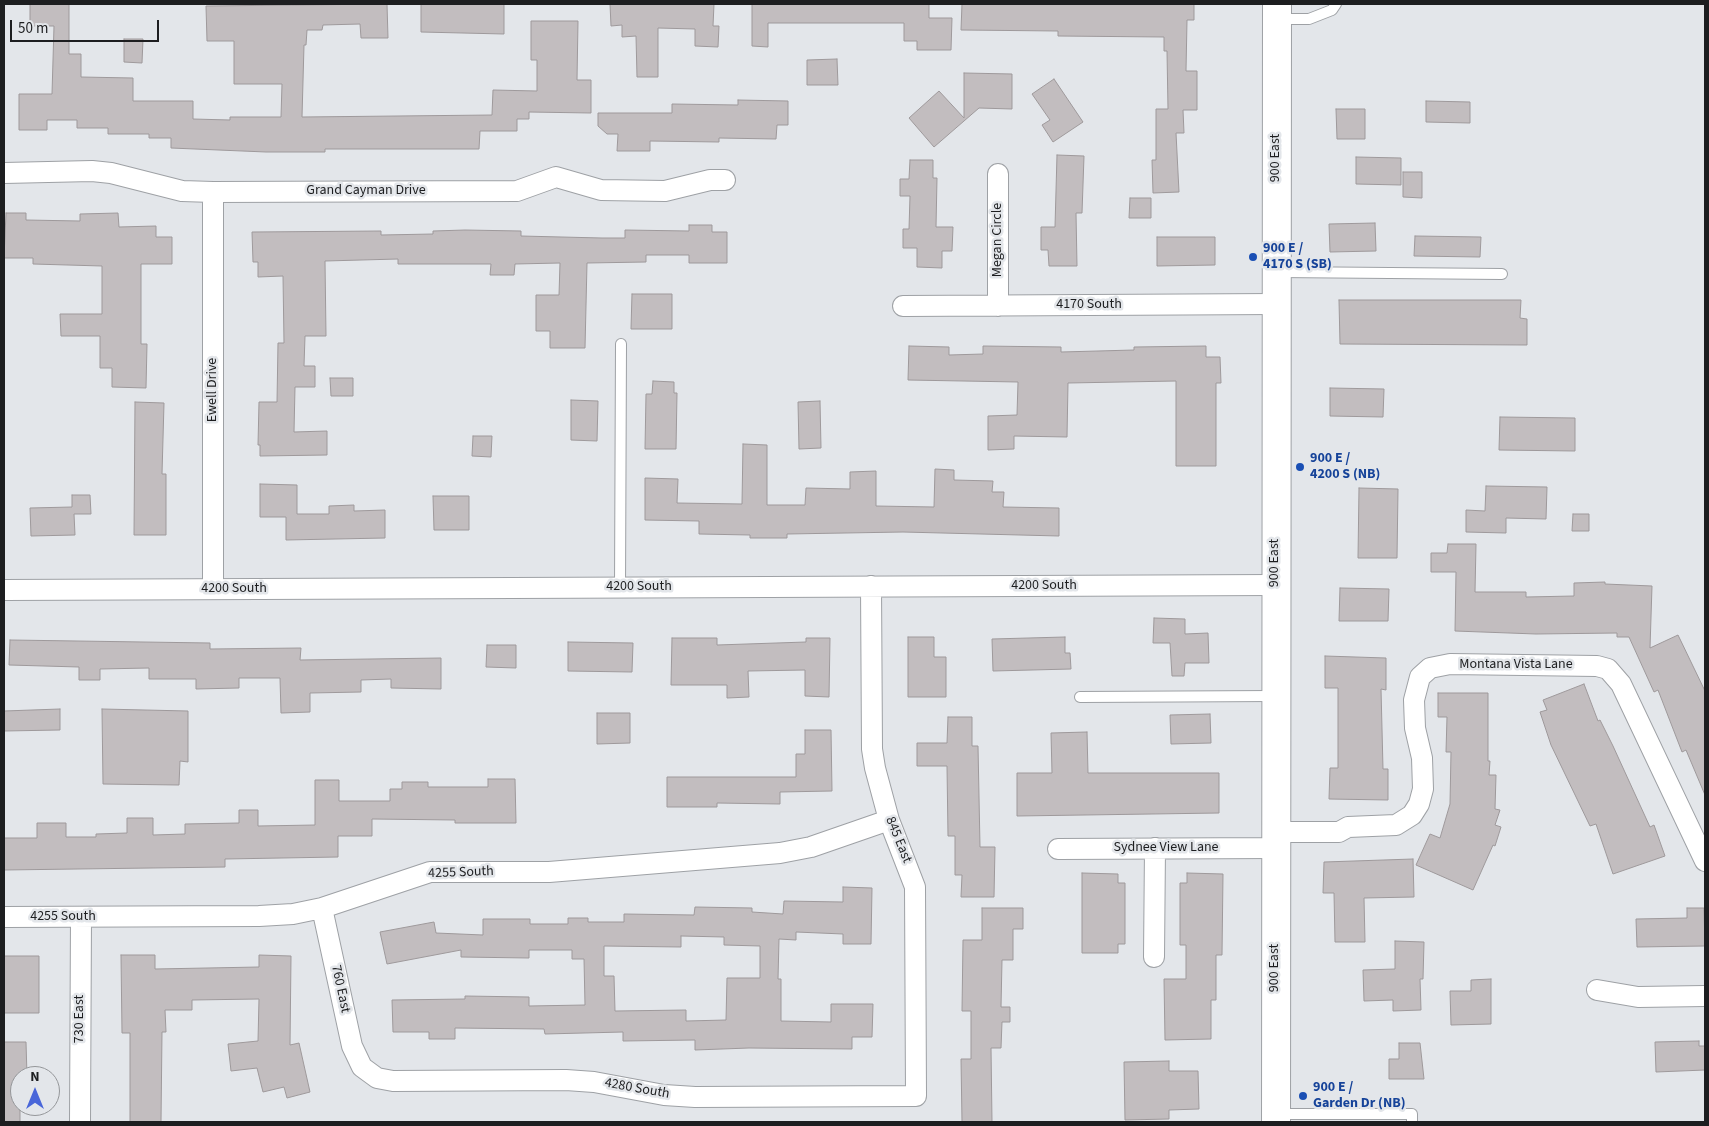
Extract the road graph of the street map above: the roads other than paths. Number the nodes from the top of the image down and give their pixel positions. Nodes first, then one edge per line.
1 (1336, 4) edge
2 (1277, 12) edge
3 (4, 173) edge
4 (998, 174) dead end
5 (725, 180) dead end
6 (212, 192) junction
7 (1275, 272) junction
8 (1502, 274) dead end
9 (1276, 304) junction
10 (903, 306) dead end
11 (998, 306) junction
12 (622, 344) dead end
13 (1275, 585) junction
14 (871, 586) junction
15 (620, 588) junction
16 (213, 589) junction
17 (4, 590) edge
18 (1274, 696) junction
19 (1080, 697) dead end
20 (889, 820) junction
21 (1274, 833) junction
22 (1058, 848) dead end
23 (1155, 848) junction
24 (1705, 861) edge
25 (322, 908) junction
26 (4, 917) edge
27 (81, 917) junction
28 (1154, 956) dead end
29 (1597, 990) dead end
30 (1705, 996) edge
31 (362, 1067) joint
32 (916, 1096) joint
33 (1275, 1118) edge
34 (80, 1122) edge
35 (1412, 1122) edge

1 - 2 lane
2 - 7 main road, 900 East
3 - 6 street, Grand Cayman Drive
4 - 11 street, Megan Circle
5 - 6 street, Grand Cayman Drive
6 - 16 street, Ewell Drive
7 - 8 lane
7 - 9 main road, 900 East
9 - 11 street, 4170 South
9 - 13 main road, 900 East
10 - 11 street, 4170 South
12 - 15 lane
13 - 14 street, 4200 South
13 - 18 main road, 900 East
14 - 15 street, 4200 South
14 - 20 street, 845 East
15 - 16 street, 4200 South
16 - 17 street, 4200 South
18 - 19 lane
18 - 21 main road, 900 East
20 - 25 street, 4255 South
20 - 32 street, 845 East
21 - 23 street, Sydnee View Lane
21 - 24 street, Montana Vista Lane
21 - 33 main road, 900 East
22 - 23 street, Sydnee View Lane
23 - 28 street
25 - 27 street, 4255 South
25 - 31 street, 760 East
26 - 27 street, 4255 South
27 - 34 street, 730 East
29 - 30 street
31 - 32 street, 4280 South
33 - 35 lane

